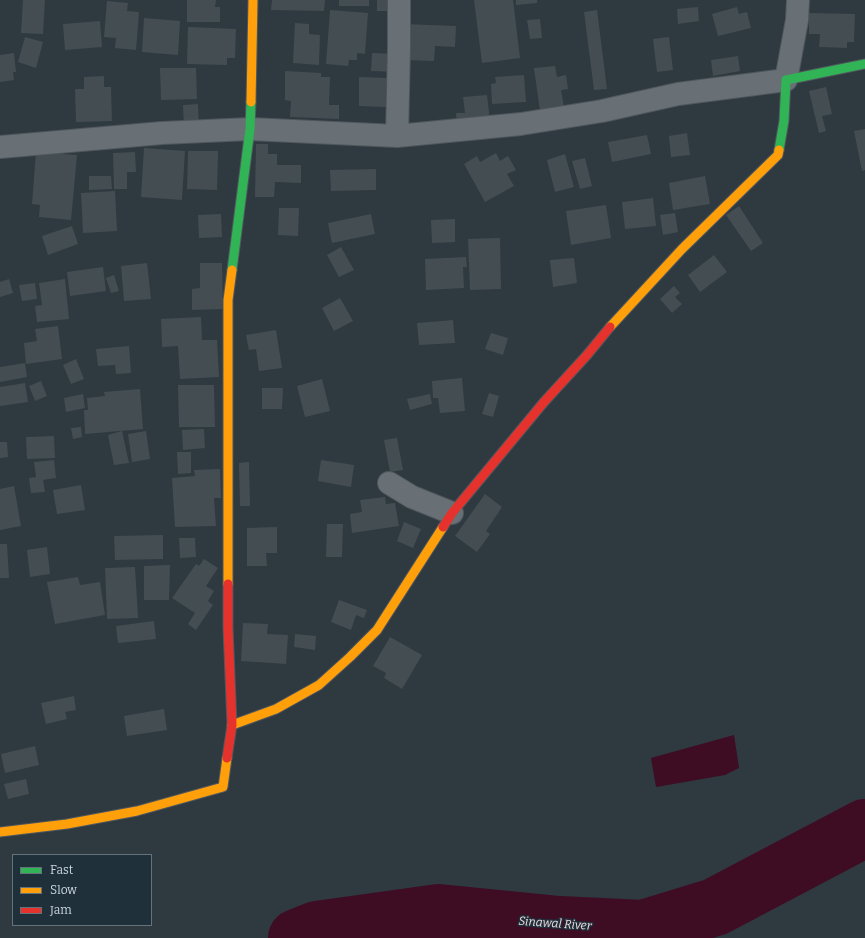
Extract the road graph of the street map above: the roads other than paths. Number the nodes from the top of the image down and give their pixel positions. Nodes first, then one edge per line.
1 (253, 0) edge
2 (399, 0) edge
3 (798, 0) edge
4 (865, 64) edge
5 (786, 80) junction
6 (250, 130) junction
7 (397, 136) junction
8 (0, 147) edge
9 (389, 482) dead end
10 (452, 513) junction
11 (232, 725) junction
12 (0, 832) edge

1 - 6 street
2 - 7 street
3 - 5 street
4 - 5 street
5 - 7 street
5 - 10 street
6 - 7 street
6 - 8 street
6 - 11 street
9 - 10 street
10 - 11 street
11 - 12 street

